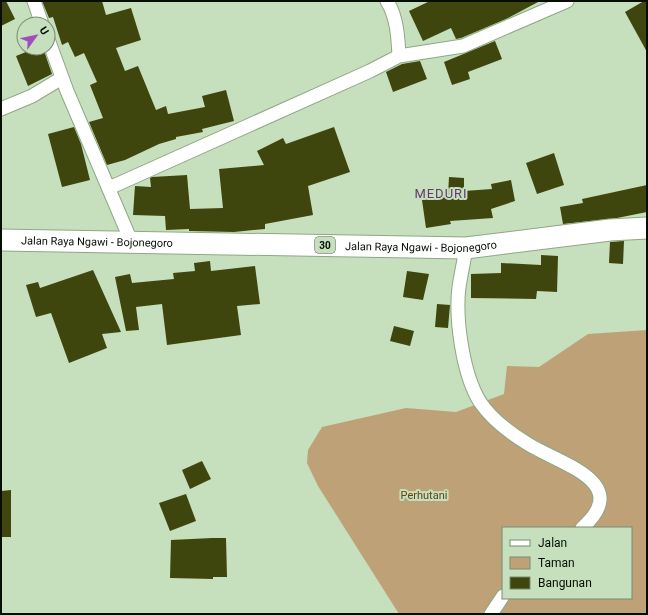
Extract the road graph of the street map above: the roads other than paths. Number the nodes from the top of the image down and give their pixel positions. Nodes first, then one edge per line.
1 (34, 1) edge
2 (387, 1) edge
3 (567, 1) edge
4 (39, 16) edge
5 (54, 56) edge
6 (399, 56) junction
7 (62, 78) junction
8 (1, 109) edge
9 (109, 188) junction
10 (647, 228) edge
11 (1, 240) edge
12 (131, 241) junction
13 (466, 248) junction
14 (583, 527) edge
15 (502, 598) edge
16 (491, 614) edge

1 - 4 street
2 - 6 street
3 - 6 street
5 - 7 street
6 - 9 street
7 - 8 street
7 - 9 street
9 - 12 street
10 - 13 highway, Jalan Raya Ngawi - Bojonegoro / 30
11 - 12 highway, Jalan Raya Ngawi - Bojonegoro / 30
12 - 13 highway, Jalan Raya Ngawi - Bojonegoro / 30
13 - 14 street
15 - 16 street

